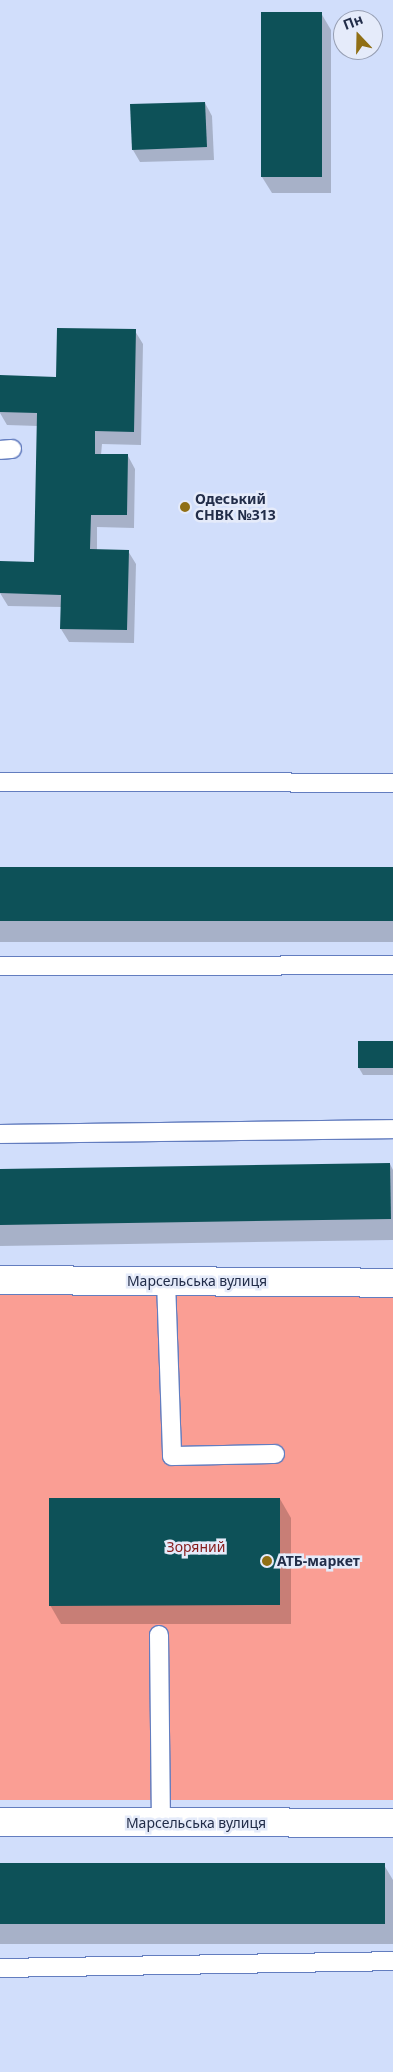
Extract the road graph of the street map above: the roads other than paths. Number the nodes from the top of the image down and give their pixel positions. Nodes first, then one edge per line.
1 (0, 782) edge
2 (393, 783) edge
3 (393, 965) edge
4 (0, 966) edge
5 (393, 1129) edge
6 (0, 1134) edge
7 (0, 1280) edge
8 (166, 1281) junction
9 (393, 1282) edge
10 (275, 1454) dead end
11 (159, 1635) dead end
12 (0, 1822) edge
13 (393, 1823) edge
14 (161, 1824) junction
15 (393, 1961) edge
16 (0, 1968) edge

1 - 2 lane
3 - 4 lane
5 - 6 lane
7 - 8 street, Марсельська вулиця
8 - 9 street, Марсельська вулиця
8 - 10 lane
11 - 14 lane
12 - 14 street, Марсельська вулиця
13 - 14 street, Марсельська вулиця
15 - 16 lane

